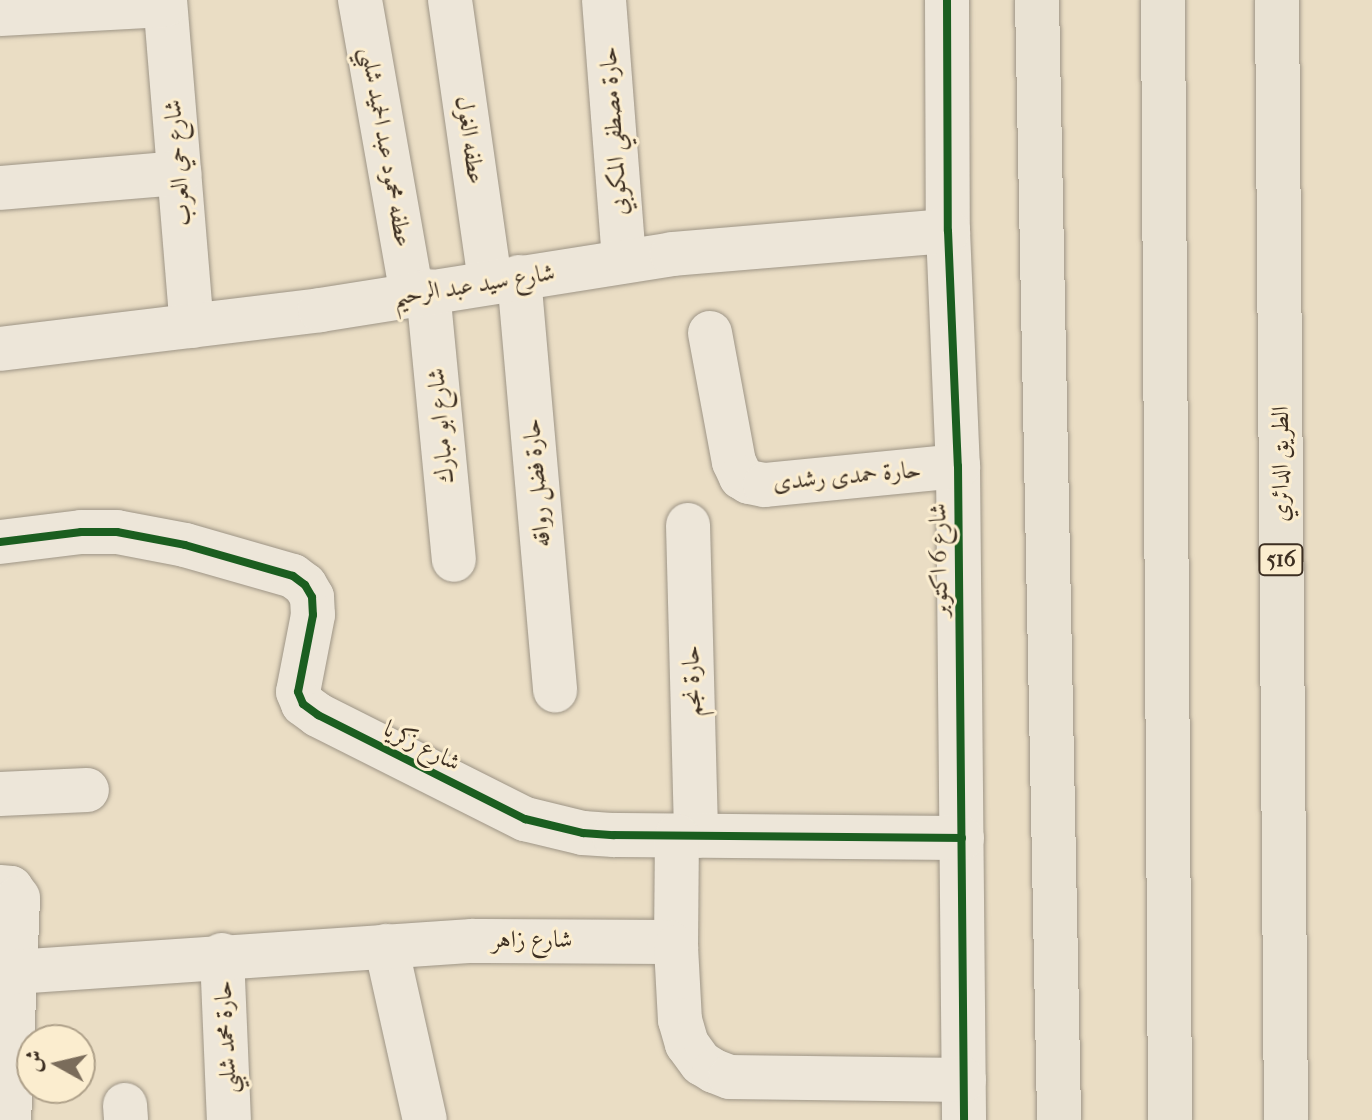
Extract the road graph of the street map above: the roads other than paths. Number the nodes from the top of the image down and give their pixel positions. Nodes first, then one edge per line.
1 (360, 0) edge
2 (450, 0) edge
3 (604, 0) edge
4 (947, 0) edge
5 (1037, 0) edge
6 (1163, 0) edge
7 (1277, 0) edge
8 (165, 3) edge
9 (0, 14) edge
10 (179, 173) junction
11 (0, 188) edge
12 (948, 231) junction
13 (624, 261) junction
14 (504, 279) junction
15 (420, 293) junction
16 (192, 326) junction
17 (710, 333) dead end
18 (0, 349) edge
19 (958, 466) junction
20 (688, 525) dead end
21 (0, 542) edge
22 (454, 560) dead end
23 (555, 690) dead end
24 (87, 790) dead end
25 (0, 794) edge
26 (687, 836) junction
27 (962, 838) junction
28 (0, 887) edge
29 (386, 946) junction
30 (676, 947) junction
31 (222, 955) junction
32 (7, 972) edge
33 (964, 1100) edge
34 (9, 1120) edge
35 (229, 1120) edge
36 (425, 1120) edge
37 (1059, 1120) edge
38 (1170, 1120) edge
39 (1286, 1120) edge

1 - 15 street, عطفه محمود عبد الحميد شلبي
2 - 14 street, عطفه الغول
3 - 13 street, حارة مصطفي المكوبي
4 - 12 street, شارع 6 اكتوبر
5 - 37 highway
6 - 38 highway
7 - 39 highway, الطريق الدائري / 516
8 - 9 street
8 - 10 street, شارع حي العرب
10 - 11 street
10 - 16 street, شارع حي العرب
12 - 13 street, شارع سيد عبد الرحيم
12 - 19 street, شارع 6 اكتوبر
13 - 14 street, شارع سيد عبد الرحيم
14 - 15 street, شارع سيد عبد الرحيم
14 - 23 street, حارة فضل رواقه
15 - 16 street, شارع سيد عبد الرحيم
15 - 22 street, شارع ابو مبارك
16 - 18 street, شارع سيد عبد الرحيم
17 - 19 street, حارة حمدى رشدى
19 - 27 street, شارع 6 اكتوبر
20 - 26 street, حارة نجم
21 - 26 street, شارع زكريا
24 - 25 street
26 - 27 street, شارع زكريا
26 - 30 street, حارة نجم
27 - 33 street, شارع 6 اكتوبر
28 - 32 street
29 - 30 street, شارع زاهر
29 - 31 street, شارع زاهر
29 - 36 street
30 - 33 street
31 - 32 street, شارع زاهر
31 - 35 street, حارة محمد شلبي
32 - 34 street

